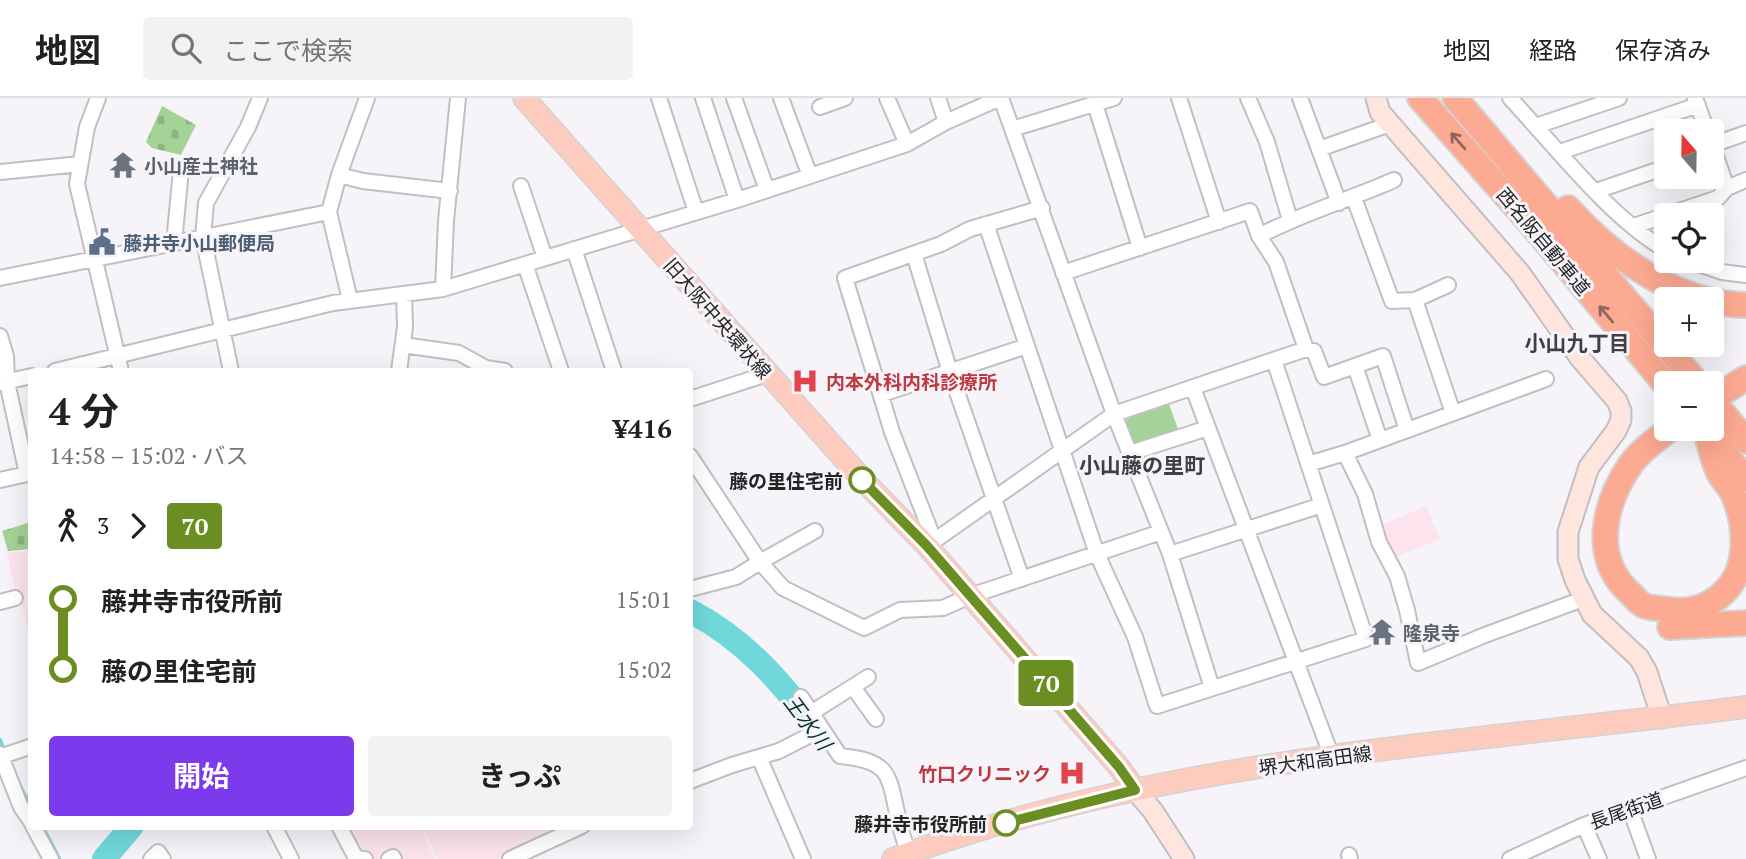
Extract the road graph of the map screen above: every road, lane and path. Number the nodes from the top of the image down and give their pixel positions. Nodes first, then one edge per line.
1 (98, 98) edge
2 (260, 98) edge
3 (368, 98) edge
4 (458, 98) edge
5 (524, 98) edge
6 (659, 98) edge
7 (703, 98) edge
8 (734, 98) edge
9 (780, 98) edge
10 (887, 98) edge
11 (938, 98) edge
12 (1000, 98) edge
13 (1114, 98) edge
14 (1179, 98) edge
15 (1248, 98) edge
16 (1376, 98) edge
17 (1420, 98) edge
18 (1457, 98) edge
19 (1510, 98) edge
20 (1569, 98) edge
21 (1619, 98) edge
22 (837, 99) edge
23 (1301, 99) edge
24 (1696, 101) edge
25 (1095, 104) junction
26 (820, 107) dead end
27 (1574, 114) junction
28 (1703, 119) edge
29 (946, 122) junction
30 (1390, 124) junction
31 (1536, 126) junction
32 (1012, 129) junction
33 (1746, 133) edge
34 (1724, 143) edge
35 (907, 144) junction
36 (1319, 149) junction
37 (1560, 152) junction
38 (80, 164) junction
39 (180, 170) dead end
40 (1654, 171) edge
41 (0, 172) edge
42 (339, 175) junction
43 (810, 176) junction
44 (1394, 180) dead end
45 (1724, 180) edge
46 (1746, 180) edge
47 (521, 186) dead end
48 (1727, 188) junction
49 (767, 190) junction
50 (450, 191) junction
51 (1596, 191) junction
52 (737, 200) junction
53 (1347, 200) junction
54 (1042, 208) junction
55 (329, 212) junction
56 (696, 212) junction
57 (1290, 220) junction
58 (1219, 222) junction
59 (986, 224) junction
60 (1634, 226) junction
61 (640, 229) junction
62 (1259, 236) junction
63 (203, 237) junction
64 (1654, 241) edge
65 (174, 243) junction
66 (1140, 248) junction
67 (574, 249) junction
68 (914, 254) junction
69 (93, 258) junction
70 (545, 258) junction
71 (525, 264) junction
72 (1724, 272) edge
73 (1063, 273) junction
74 (1746, 275) edge
75 (0, 278) edge
76 (1448, 285) dead end
77 (443, 289) junction
78 (404, 295) junction
79 (350, 300) junction
80 (1415, 300) junction
81 (1746, 304) edge
82 (222, 330) junction
83 (0, 336) edge
84 (403, 345) junction
85 (1027, 346) junction
86 (1306, 349) junction
87 (1274, 360) junction
88 (120, 364) edge
89 (1355, 366) junction
90 (1746, 366) edge
91 (83, 368) edge
92 (230, 368) edge
93 (399, 368) edge
94 (486, 368) edge
95 (560, 368) edge
96 (613, 368) edge
97 (1654, 371) edge
98 (1691, 371) edge
99 (950, 372) junction
100 (1724, 373) edge
101 (767, 374) junction
102 (28, 377) edge
103 (1746, 378) edge
104 (1546, 379) dead end
105 (4, 383) edge
106 (1193, 388) junction
107 (881, 394) junction
108 (693, 398) edge
109 (1724, 398) edge
110 (1453, 413) junction
111 (1114, 414) junction
112 (1724, 414) edge
113 (1208, 428) junction
114 (1654, 429) edge
115 (1408, 430) junction
116 (1380, 440) junction
117 (1654, 441) edge
118 (1709, 441) edge
119 (1714, 441) edge
120 (1746, 441) edge
121 (1061, 451) junction
122 (1130, 453) junction
123 (1345, 453) junction
124 (693, 461) edge
125 (1308, 464) junction
126 (28, 469) edge
127 (28, 473) edge
128 (1746, 479) edge
129 (0, 480) edge
130 (995, 498) junction
131 (1322, 505) junction
132 (1246, 530) junction
133 (815, 531) dead end
134 (1161, 532) junction
135 (930, 543) junction
136 (1097, 554) junction
137 (1170, 554) junction
138 (760, 562) junction
139 (1022, 579) junction
140 (693, 588) edge
141 (970, 596) junction
142 (15, 598) dead end
143 (1583, 599) junction
144 (0, 602) edge
145 (1746, 623) edge
146 (1295, 662) junction
147 (868, 677) dead end
148 (853, 687) junction
149 (1212, 688) junction
150 (801, 697) dead end
151 (1746, 707) edge
152 (811, 713) junction
153 (1662, 718) junction
154 (876, 719) dead end
155 (822, 729) junction
156 (28, 747) edge
157 (0, 756) edge
158 (759, 757) junction
159 (1332, 757) junction
160 (1746, 768) edge
161 (693, 780) edge
162 (1135, 790) junction
163 (1630, 809) junction
164 (28, 818) edge
165 (1584, 825) junction
166 (35, 830) edge
167 (280, 830) edge
168 (341, 830) edge
169 (573, 830) edge
170 (904, 857) edge
171 (51, 859) edge
172 (151, 859) edge
173 (163, 859) edge
174 (291, 859) edge
175 (365, 859) edge
176 (510, 859) edge
177 (803, 859) edge
178 (1184, 859) edge
179 (1510, 859) edge
180 (1599, 859) edge
181 (1648, 859) edge

1 - 38 street
2 - 63 street
3 - 42 street
4 - 50 street
5 - 61 main road, 旧大阪中央環状線
6 - 56 street
7 - 52 street
8 - 49 street
9 - 43 street
10 - 35 street
11 - 29 street
12 - 29 street
12 - 32 street
13 - 25 street
14 - 58 street
15 - 57 street
16 - 30 street
97 -> 17 highway, 西名阪自動車道
18 - 81 highway
18 - 98 highway, 西名阪自動車道
19 - 31 street
20 - 27 street
21 - 27 street
22 - 26 street
23 - 36 street
24 - 28 street
24 - 37 street
25 - 32 street
25 - 66 street
27 - 31 street
29 - 35 street
30 - 36 street
30 - 143 street
31 - 37 street
32 - 54 street
33 - 34 street
35 - 43 street
36 - 53 street
37 - 51 street
38 - 41 street
38 - 69 street
39 - 65 street
40 - 51 street
42 - 50 street
42 - 55 street
43 - 49 street
44 - 53 street
45 - 48 street
46 - 48 street
47 - 70 street
48 - 60 street
49 - 52 street
50 - 77 street
51 - 60 street
52 - 56 street
53 - 57 street
53 - 80 street
54 - 59 street
54 - 73 street
55 - 63 street
55 - 79 street
56 - 61 street
57 - 62 street
58 - 62 street
58 - 66 street
59 - 68 street
59 - 85 street
60 - 64 street
61 - 67 street
61 - 101 main road, 旧大阪中央環状線
62 - 86 street
63 - 65 street
63 - 82 street
65 - 69 street
66 - 73 street
67 - 70 street
67 - 96 street
68 - 99 street
68 - 107 street
69 - 75 street
69 - 88 street
70 - 71 street
71 - 77 street
71 - 95 street
72 - 74 street
73 - 111 street
76 - 80 street
77 - 78 street
78 - 79 street
78 - 84 street
79 - 82 street
80 - 110 street
82 - 88 street
82 - 92 street
83 - 105 street
84 - 93 street
84 - 94 street
85 - 99 street
85 - 121 street
86 - 87 street
86 - 89 street
87 - 106 street
87 - 125 street
88 - 91 street
89 - 115 street
89 - 116 street
90 - 100 highway
99 - 107 street
99 - 130 street
101 - 108 street
101 - 135 main road, 旧大阪中央環状線
102 - 105 street
103 - 109 highway
104 - 110 street
105 - 126 street
106 - 111 street
106 - 113 street
107 - 135 street
110 - 115 street
111 - 121 street
111 - 122 street
112 - 120 highway
113 - 122 street
113 - 132 street
114 - 145 highway
115 - 116 street
116 - 123 street
117 - 118 highway
119 - 128 highway
121 - 130 street
121 - 136 street
122 - 134 street
123 - 125 street
123 - 143 street
124 - 138 street
125 - 131 street
127 - 129 street
130 - 135 street
130 - 139 street
131 - 132 street
131 - 146 street
132 - 137 street
132 - 146 street
133 - 138 street
134 - 136 street
134 - 137 street
135 - 141 main road, 旧大阪中央環状線
136 - 139 street
136 - 149 street
137 - 149 street
138 - 140 street
138 - 141 street
139 - 141 street
141 - 162 main road, 旧大阪中央環状線
142 - 144 street
143 - 153 street
146 - 149 street
146 - 159 street
147 - 148 street
148 - 152 street
148 - 154 street
150 - 152 street
151 - 153 main road, 堺大和高田線
152 - 155 street
153 - 159 main road, 堺大和高田線
155 - 158 street
155 - 170 street
156 - 157 street
157 - 164 street
158 - 161 street
158 - 177 street
159 - 162 main road, 堺大和高田線
160 - 163 street, 長尾街道
162 - 170 main road, 堺大和高田線
162 - 178 street
163 - 165 street, 長尾街道
163 - 181 street
165 - 179 street, 長尾街道
165 - 180 street
166 - 171 street
167 - 174 street
168 - 175 street
169 - 176 street
172 - 173 street

